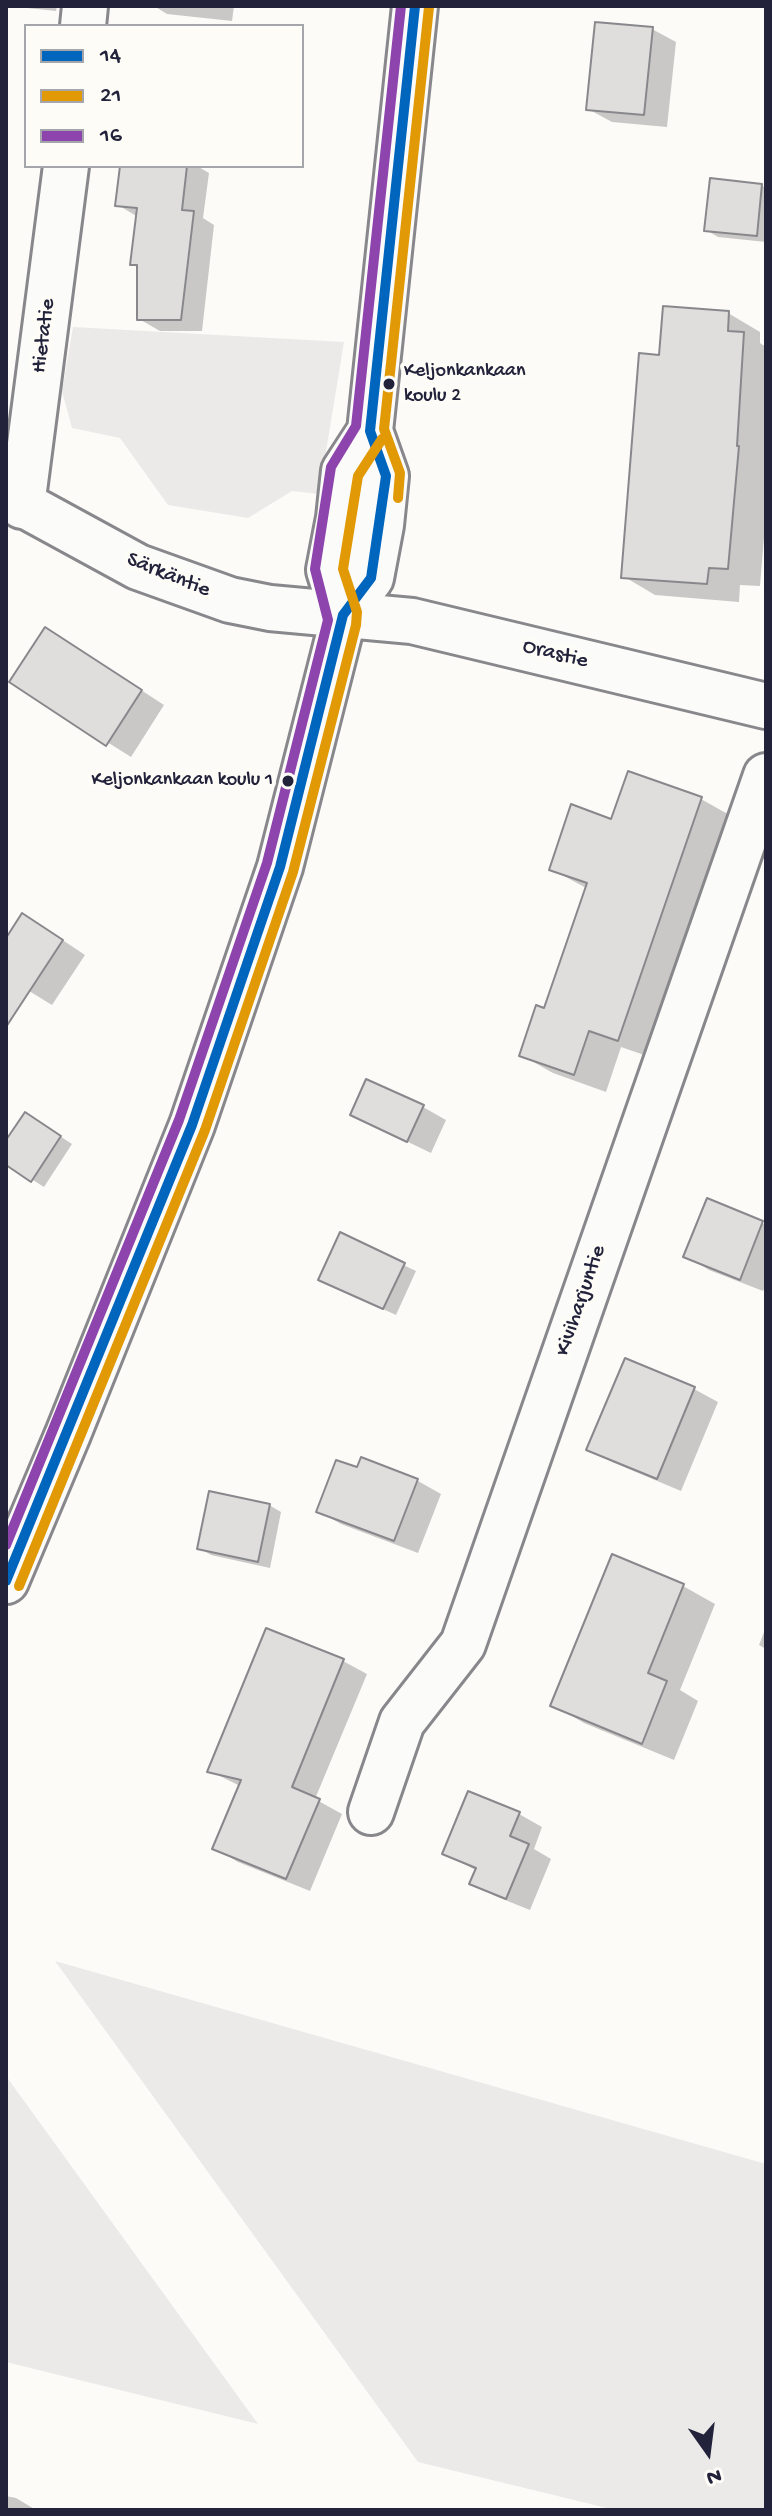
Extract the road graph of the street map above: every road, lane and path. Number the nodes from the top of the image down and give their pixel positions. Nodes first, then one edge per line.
1 (415, 6) edge
2 (66, 168) edge
3 (14, 501) edge
4 (343, 615) junction
5 (766, 706) edge
6 (766, 776) edge
7 (6, 1581) edge
8 (371, 1812) dead end

1 - 4 street
2 - 3 street, Hietatie
3 - 4 street, Särkäntie
4 - 5 street, Orastie
4 - 7 street
6 - 8 street, Kiviharjuntie

